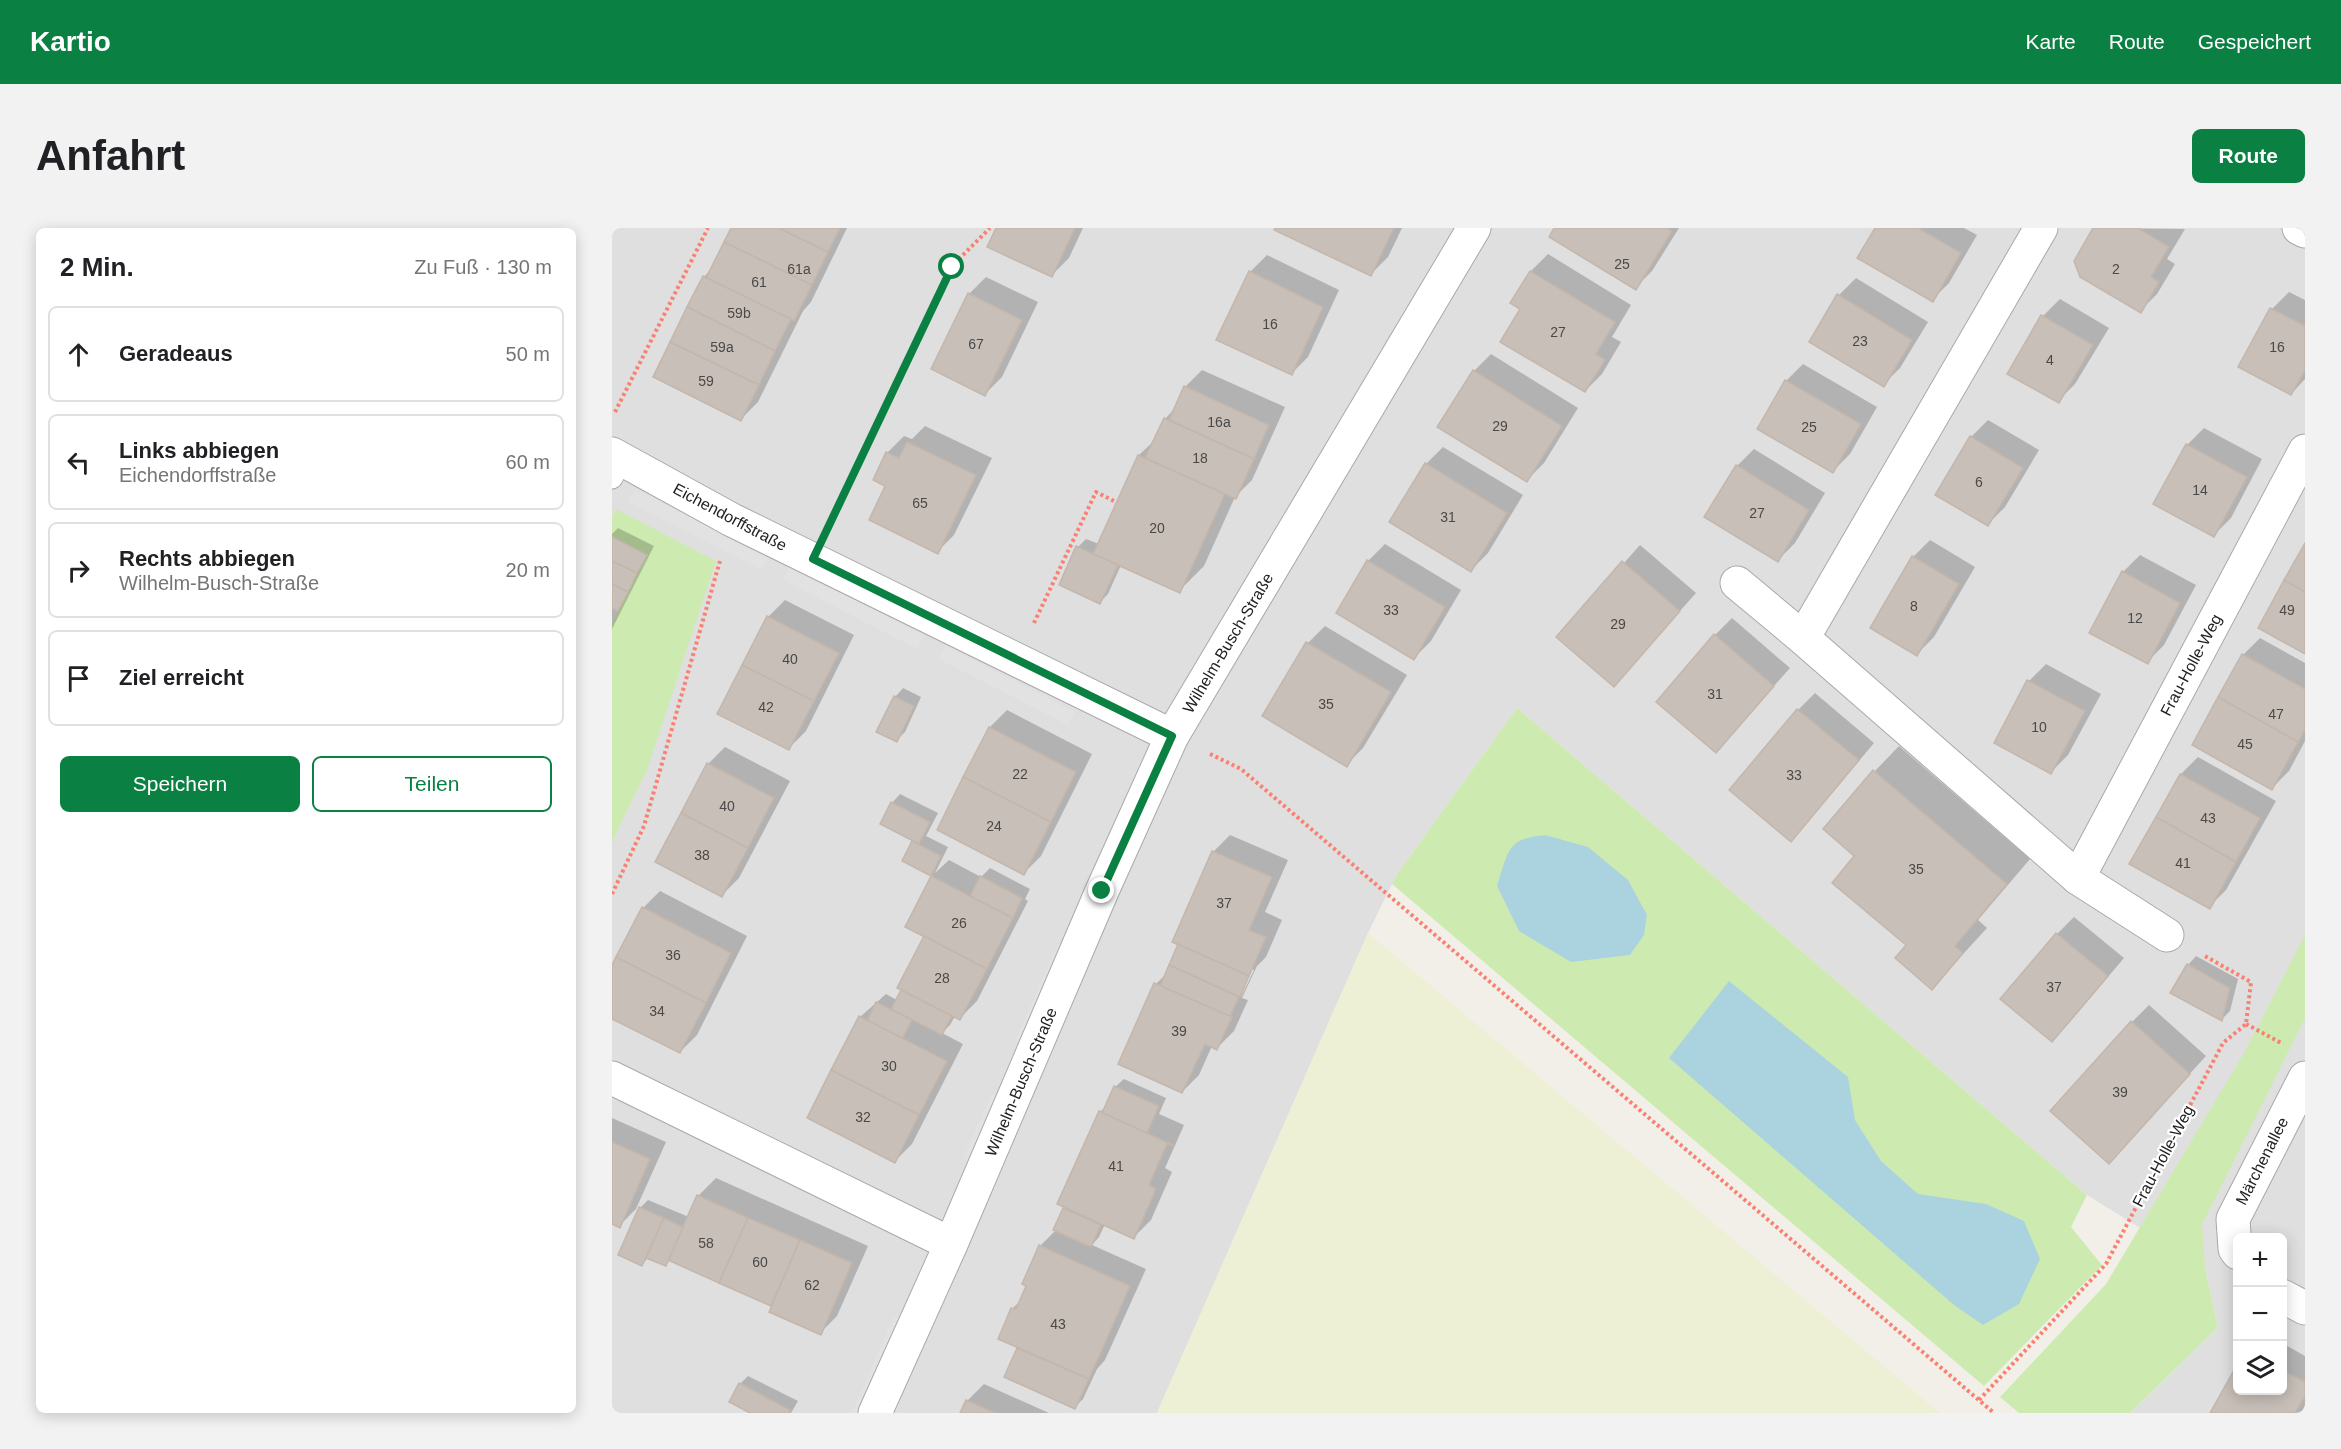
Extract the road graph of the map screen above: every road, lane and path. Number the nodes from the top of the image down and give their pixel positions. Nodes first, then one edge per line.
1 (708, 228) edge
2 (990, 228) edge
3 (1474, 228) edge
4 (2041, 228) edge
5 (2299, 228) edge
6 (2305, 231) edge
7 (612, 417) edge
8 (2305, 451) edge
9 (615, 464) edge
10 (1116, 502) dead end
11 (732, 520) junction
12 (813, 559) junction
13 (1737, 583) dead end
14 (1803, 638) junction
15 (1017, 660) junction
16 (1172, 736) junction
17 (2078, 878) junction
18 (612, 894) edge
19 (2167, 935) joint
20 (2247, 1024) junction
21 (2286, 1046) dead end
22 (612, 1078) edge
23 (2305, 1078) edge
24 (2235, 1233) edge
25 (951, 1244) junction
26 (2287, 1298) edge
27 (2305, 1308) edge
28 (1979, 1400) junction
29 (875, 1413) edge
30 (1994, 1413) edge

1 - 7 path
2 - 12 path
3 - 16 street, Wilhelm-Busch-Straße
4 - 14 street
5 - 6 street
8 - 17 street, Frau-Holle-Weg
9 - 11 street, Eichendorffstraße
10 - 15 path
11 - 12 street, Eichendorffstraße
11 - 18 path
12 - 15 street, Eichendorffstraße
13 - 14 street
14 - 17 street
15 - 16 street, Eichendorffstraße
16 - 25 street, Wilhelm-Busch-Straße
16 - 28 path
17 - 19 street
19 - 20 path
20 - 21 path
20 - 28 path, Frau-Holle-Weg
22 - 25 street
23 - 24 street, Märchenallee
25 - 29 street, Wilhelm-Busch-Straße
26 - 27 street
28 - 30 path

